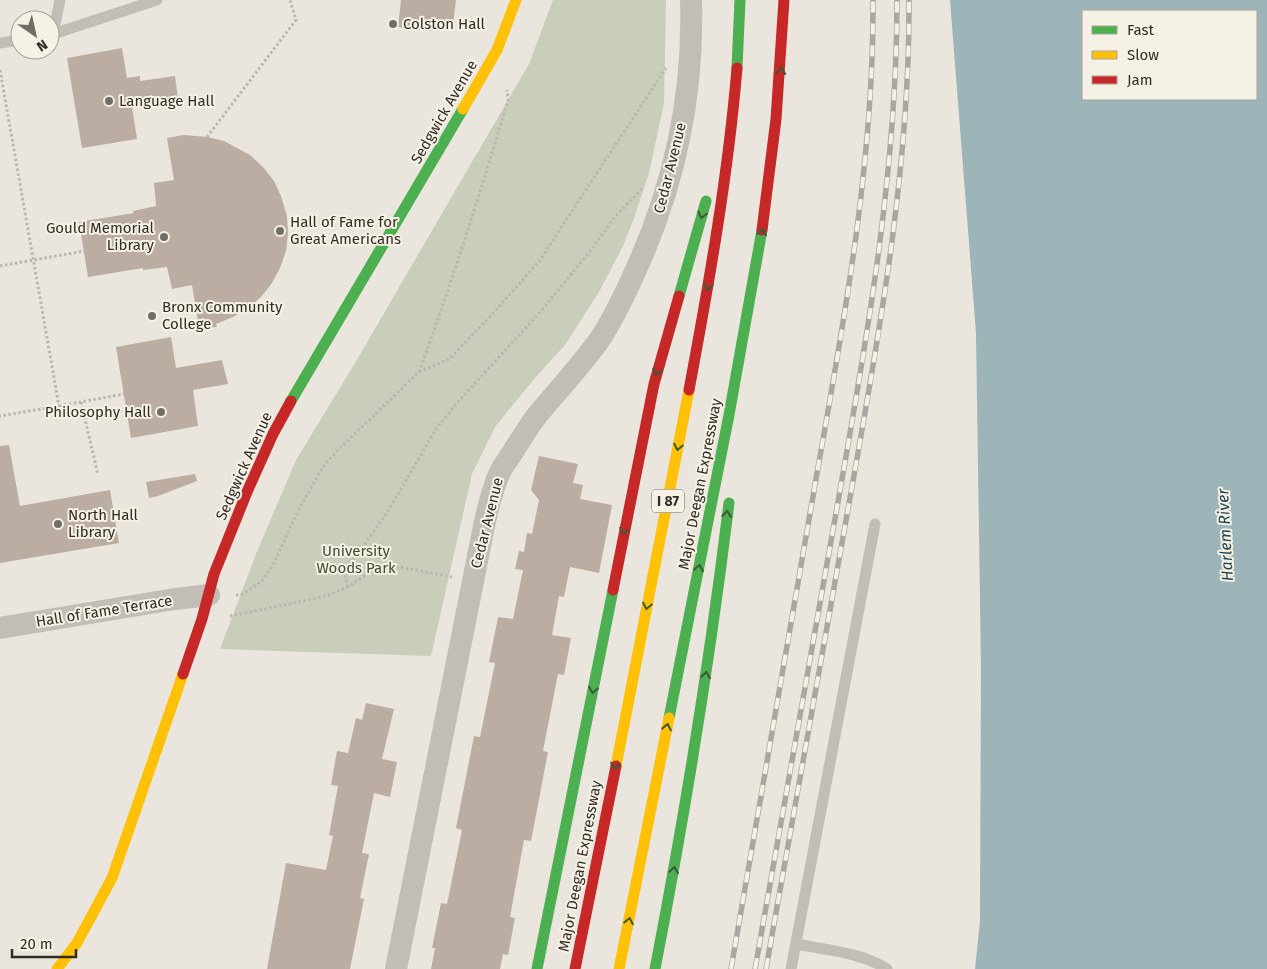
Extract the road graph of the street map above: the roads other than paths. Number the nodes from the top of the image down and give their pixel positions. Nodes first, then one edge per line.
1 (157, 0) edge
2 (516, 0) edge
3 (692, 0) edge
4 (740, 0) edge
5 (784, 0) edge
6 (739, 30) junction
7 (60, 31) edge
8 (715, 164) dead end
9 (708, 192) dead end
10 (754, 280) junction
11 (736, 436) dead end
12 (730, 494) dead end
13 (875, 524) dead end
14 (209, 595) junction
15 (0, 628) edge
16 (796, 944) junction
17 (57, 969) edge
18 (396, 969) edge
19 (537, 969) edge
20 (575, 969) edge
21 (619, 969) edge
22 (655, 969) edge
23 (791, 969) edge
24 (887, 969) edge

1 - 7 lane
2 - 14 main road, Sedgwick Avenue
3 - 18 street, Cedar Avenue
4 - 6 main road, Major Deegan Expressway / I 87
10 -> 5 main road, Major Deegan Expressway
6 - 8 main road
6 -> 20 main road, Major Deegan Expressway / I 87
9 -> 19 main road
10 - 11 main road
21 -> 10 main road, Major Deegan Expressway
22 -> 12 main road
13 - 16 lane
14 - 15 street, Hall of Fame Terrace
14 - 17 main road, Sedgwick Avenue
16 - 23 lane
16 - 24 lane

